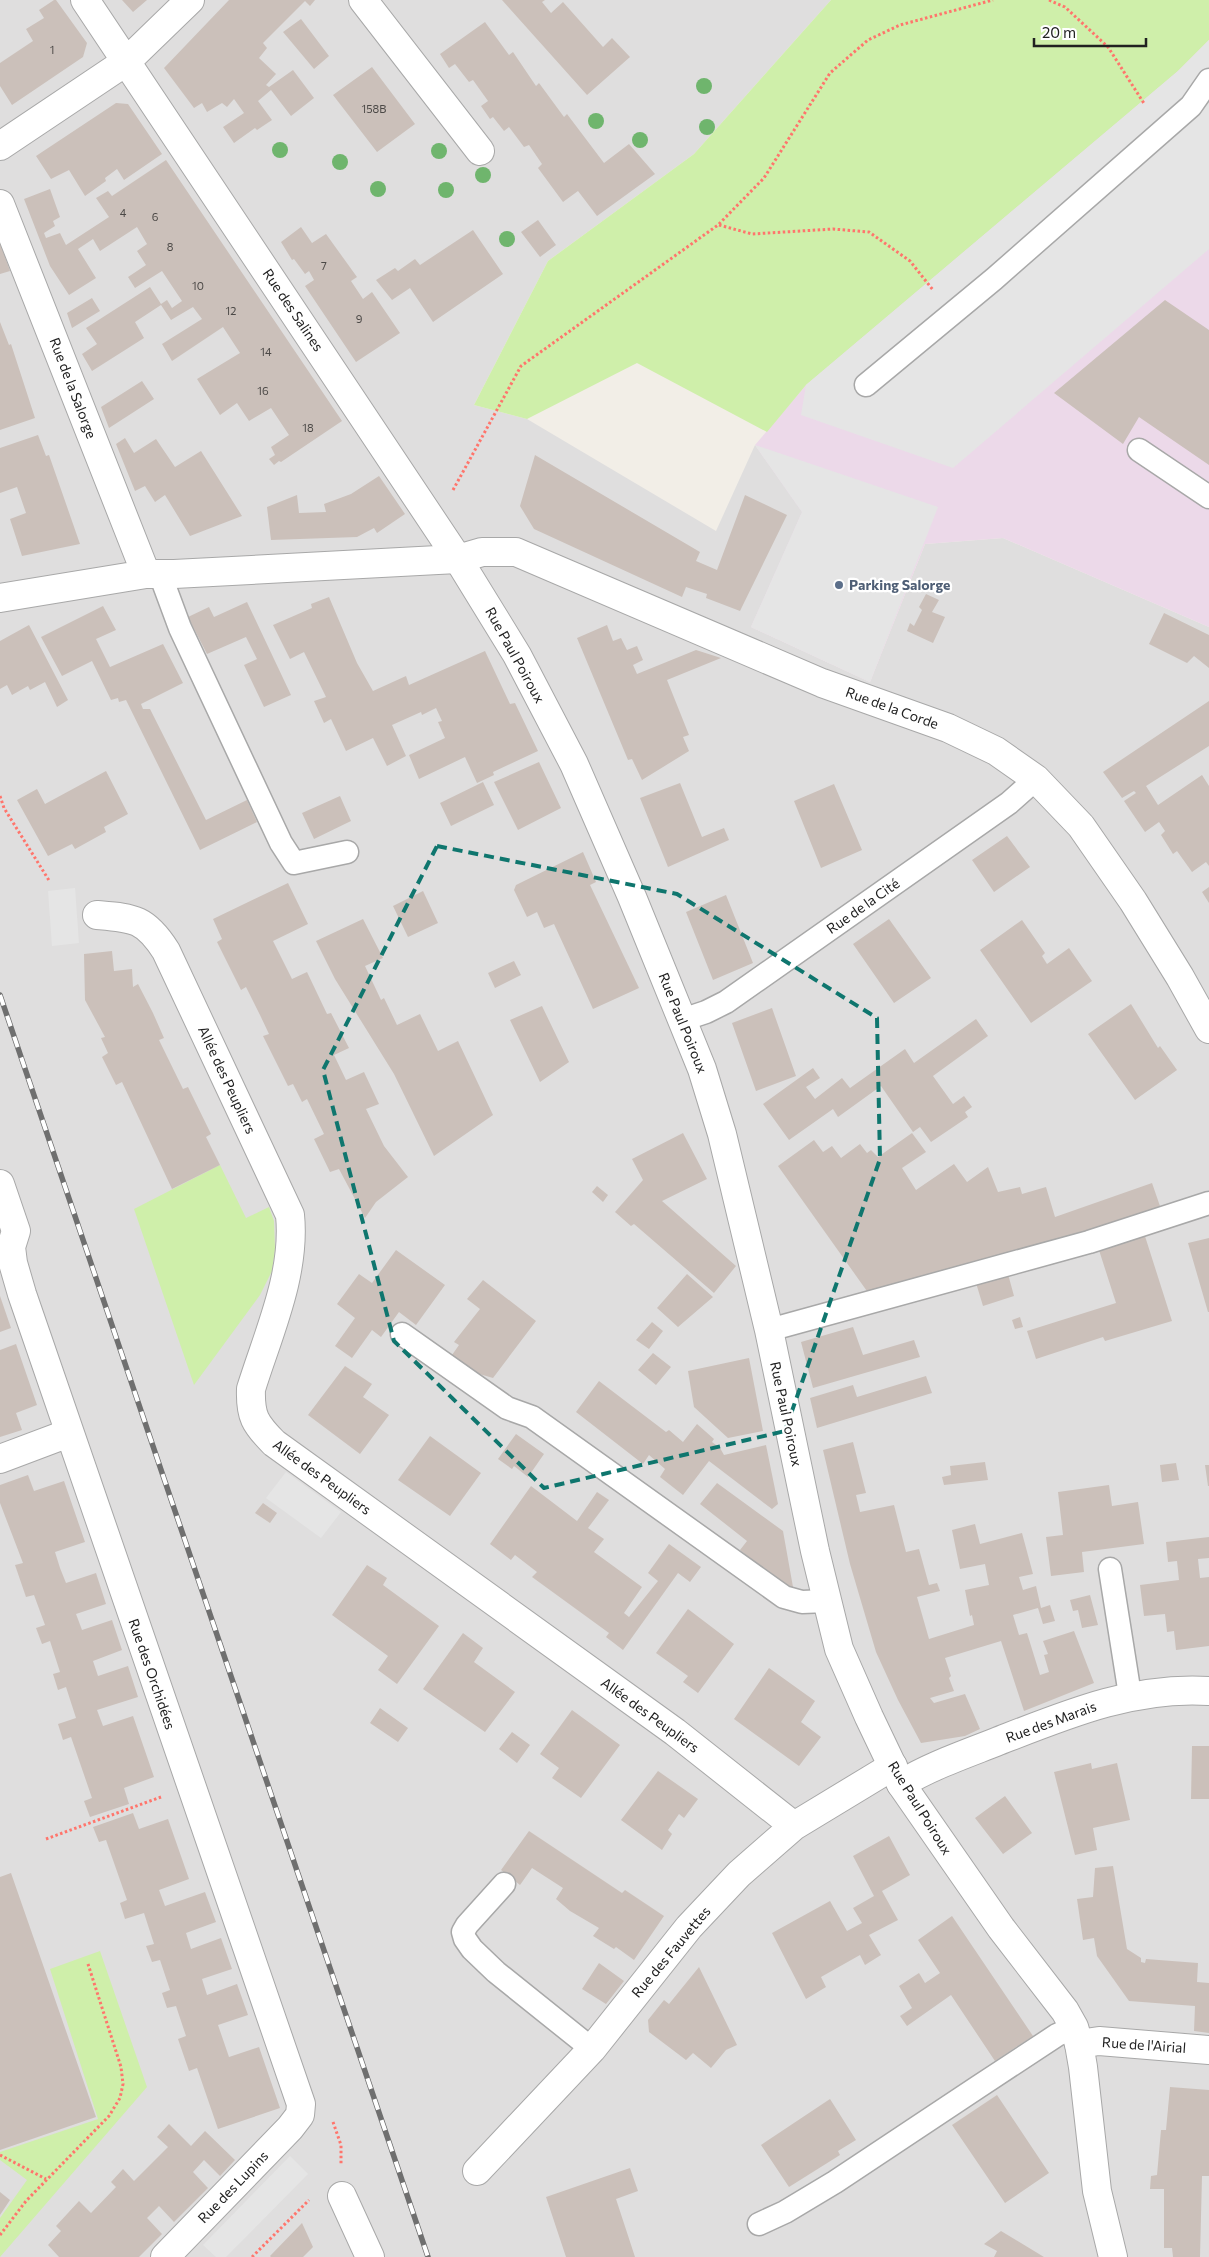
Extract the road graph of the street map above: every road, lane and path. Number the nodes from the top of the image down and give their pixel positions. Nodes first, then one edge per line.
1 (85, 0) edge
2 (190, 0) edge
3 (363, 0) edge
4 (993, 0) edge
5 (1049, 0) edge
6 (126, 61) junction
7 (1209, 80) edge
8 (1163, 131) junction
9 (0, 146) edge
10 (480, 150) dead end
11 (0, 204) edge
12 (718, 225) junction
13 (951, 314) junction
14 (866, 385) dead end
15 (1139, 450) dead end
16 (1209, 496) edge
17 (431, 518) junction
18 (458, 559) junction
19 (153, 574) junction
20 (0, 598) edge
21 (1036, 779) junction
22 (0, 796) edge
23 (347, 852) dead end
24 (50, 882) dead end
25 (97, 914) dead end
26 (682, 1020) junction
27 (1209, 1029) edge
28 (0, 1184) edge
29 (1209, 1203) edge
30 (769, 1330) junction
31 (402, 1334) dead end
32 (69, 1432) junction
33 (0, 1459) edge
34 (1110, 1569) dead end
35 (827, 1601) junction
36 (1209, 1690) edge
37 (1130, 1695) junction
38 (897, 1775) junction
39 (191, 1786) junction
40 (794, 1826) junction
41 (46, 1839) dead end
42 (504, 1884) dead end
43 (88, 1964) dead end
44 (1077, 2036) junction
45 (592, 2049) junction
46 (1209, 2050) edge
47 (300, 2115) joint
48 (0, 2155) edge
49 (477, 2171) dead end
50 (46, 2178) junction
51 (342, 2196) dead end
52 (760, 2224) dead end
53 (0, 2235) edge
54 (165, 2257) edge
55 (370, 2257) edge
56 (1113, 2257) edge

1 - 6 street, Rue des Salines
2 - 6 street
3 - 10 street
4 - 12 path
5 - 8 path
6 - 9 street
6 - 17 street, Rue des Salines
7 - 8 lane
8 - 13 lane
11 - 19 street, Rue de la Salorge
12 - 13 path
12 - 17 path
13 - 14 lane
15 - 16 lane
17 - 18 street, Rue des Salines
18 - 19 street
18 - 21 street, Rue de la Corde
18 - 26 street, Rue Paul Poiroux
19 - 20 street
19 - 23 lane
21 - 26 lane, Rue de la Cité
21 - 27 street, Rue de la Corde
22 - 24 path
25 - 40 street, Allée des Peupliers
26 - 30 street, Rue Paul Poiroux
28 - 32 street, Rue des Orchidées
29 - 30 lane
30 - 35 street, Rue Paul Poiroux
31 - 35 lane
32 - 33 street
32 - 39 street, Rue des Orchidées
34 - 37 lane
35 - 38 street, Rue Paul Poiroux
36 - 37 street, Rue des Marais
37 - 38 street, Rue des Marais
38 - 40 street, Rue des Fauvettes
38 - 44 street, Rue Paul Poiroux
39 - 41 path
39 - 47 street, Rue des Orchidées
40 - 45 street, Rue des Fauvettes
42 - 45 lane
43 - 50 path
44 - 46 street, Rue de l'Airial
44 - 52 lane
44 - 56 street, Rue Paul Poiroux
45 - 49 street, Rue des Fauvettes
47 - 54 street, Rue des Lupins
48 - 50 path
50 - 53 path
51 - 55 street

